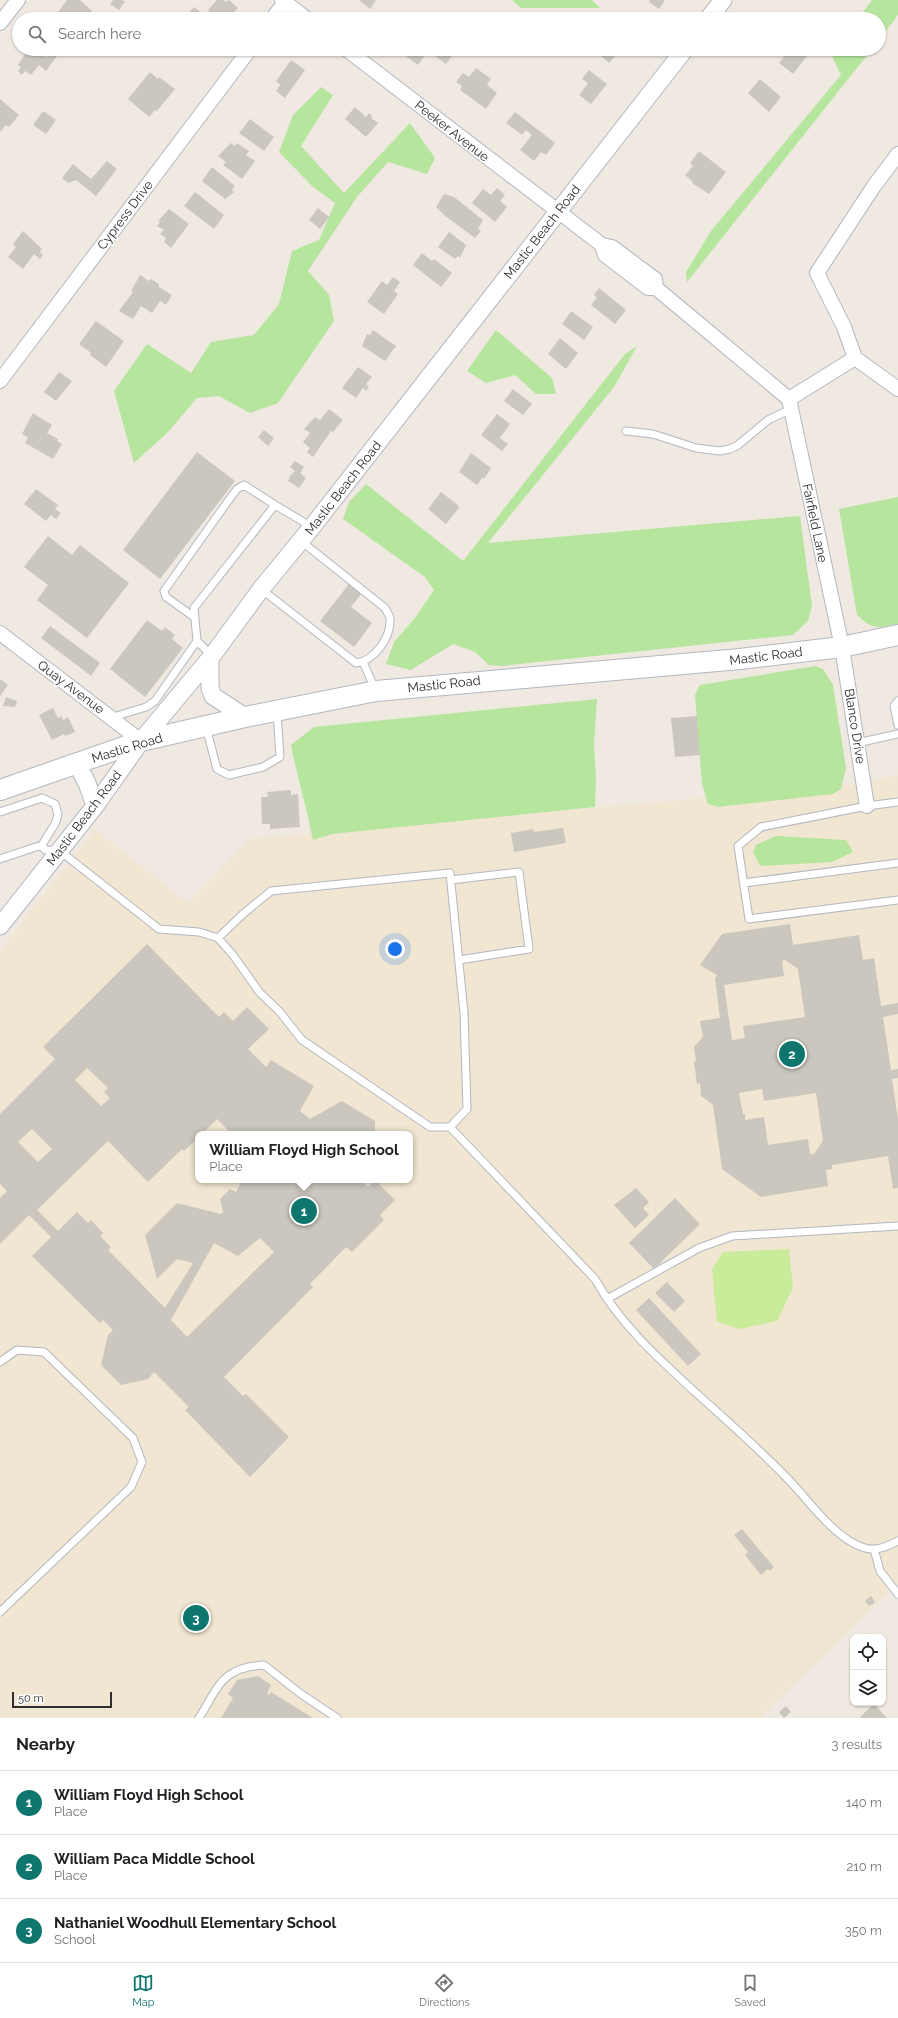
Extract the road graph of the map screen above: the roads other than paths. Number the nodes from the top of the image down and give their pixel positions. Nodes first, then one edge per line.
1 (18, 0) edge
2 (723, 0) edge
3 (285, 1) edge
4 (277, 12) edge
5 (298, 12) edge
6 (714, 12) edge
7 (0, 23) edge
8 (245, 56) edge
9 (355, 56) edge
10 (680, 56) edge
11 (898, 154) edge
12 (558, 212) junction
13 (855, 358) junction
14 (0, 382) edge
15 (898, 389) edge
16 (790, 404) junction
17 (626, 432) dead end
18 (275, 505) junction
19 (312, 527) junction
20 (301, 541) junction
21 (261, 589) junction
22 (194, 617) junction
23 (0, 633) edge
24 (898, 636) edge
25 (196, 641) junction
26 (842, 647) junction
27 (211, 657) junction
28 (363, 662) junction
29 (376, 691) junction
30 (898, 701) edge
31 (276, 711) junction
32 (245, 717) junction
33 (110, 718) junction
34 (206, 725) junction
35 (898, 725) edge
36 (898, 734) edge
37 (141, 742) junction
38 (858, 743) junction
39 (77, 764) junction
40 (0, 790) edge
41 (898, 802) edge
42 (95, 806) junction
43 (868, 806) junction
44 (0, 812) edge
45 (42, 844) junction
46 (60, 851) junction
47 (0, 859) edge
48 (898, 863) edge
49 (451, 880) junction
50 (744, 883) junction
51 (898, 900) edge
52 (0, 926) edge
53 (218, 938) junction
54 (459, 960) junction
55 (450, 1127) junction
56 (898, 1226) edge
57 (607, 1299) junction
58 (0, 1362) edge
59 (898, 1541) edge
60 (874, 1549) junction
61 (898, 1594) edge
62 (0, 1612) edge
63 (199, 1718) edge
64 (337, 1718) edge

1 - 7 street
2 - 6 street
3 - 4 street
3 - 5 street
8 - 14 street, Cypress Drive
9 - 12 street, Peeker Avenue
10 - 12 street, Mastic Beach Road
11 - 13 street
12 - 16 street
12 - 19 street, Mastic Beach Road
13 - 15 street
13 - 16 street
16 - 17 lane
16 - 26 street, Fairfield Lane
18 - 19 lane
18 - 22 lane
18 - 22 lane
19 - 20 street, Mastic Beach Road
20 - 21 street, Mastic Beach Road
20 - 28 lane
21 - 27 street, Mastic Beach Road
21 - 28 lane
22 - 25 lane
23 - 33 street, Quay Avenue
24 - 26 main road, Mastic Road
25 - 27 lane
25 - 33 lane
26 - 29 main road, Mastic Road
26 - 38 street, Blanco Drive
27 - 32 street
27 - 37 street, Mastic Beach Road
28 - 29 lane
29 - 31 main road, Mastic Road
30 - 35 lane
31 - 32 main road, Mastic Road
31 - 34 lane
32 - 34 main road, Mastic Road
33 - 37 street, Quay Avenue
34 - 37 main road, Mastic Road
36 - 38 lane
37 - 39 main road, Mastic Road
37 - 42 street, Mastic Beach Road
38 - 43 street, Blanco Drive
39 - 40 main road, Mastic Road
39 - 42 street
41 - 43 lane
42 - 46 street, Mastic Beach Road
43 - 50 lane
44 - 45 lane
45 - 46 lane
45 - 47 lane
46 - 52 street, Mastic Beach Road
46 - 53 lane
48 - 50 lane
49 - 53 lane
49 - 54 lane
49 - 54 lane
50 - 51 lane
53 - 55 lane
54 - 55 lane
55 - 57 lane
56 - 57 lane
57 - 60 lane
58 - 62 lane
59 - 60 lane
60 - 61 lane
63 - 64 lane

